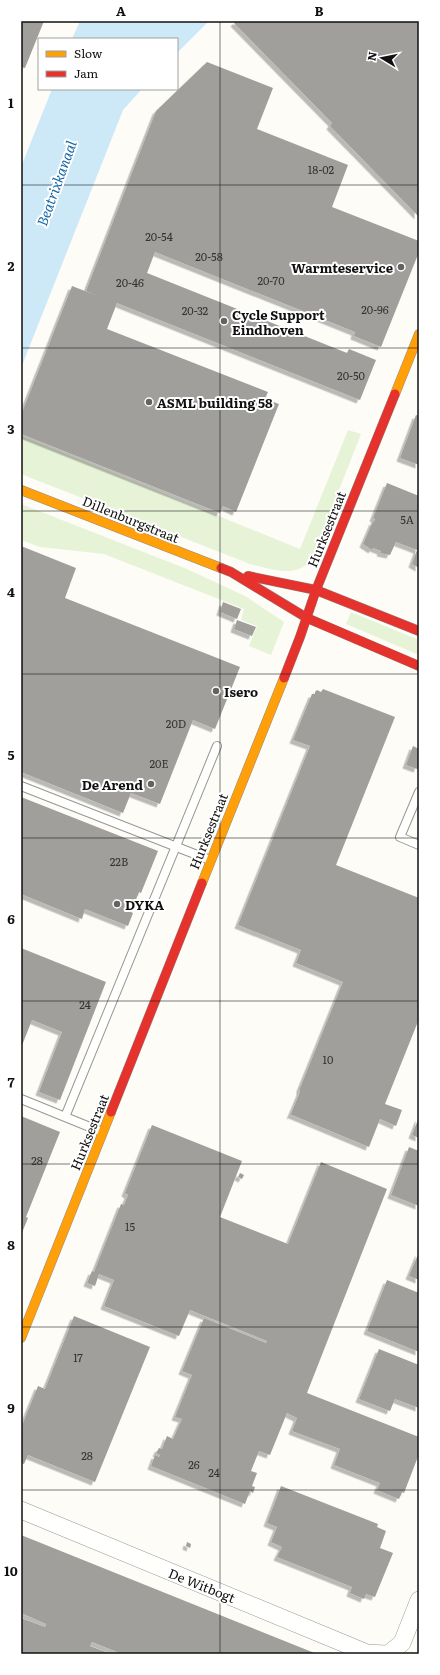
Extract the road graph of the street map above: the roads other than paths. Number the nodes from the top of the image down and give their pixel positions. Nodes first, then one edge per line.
1 (419, 334) edge
2 (417, 345) edge
3 (25, 491) edge
4 (231, 572) junction
5 (316, 590) junction
6 (307, 618) junction
7 (419, 631) edge
8 (419, 666) edge
9 (217, 746) dead end
10 (21, 786) edge
11 (419, 792) edge
12 (419, 844) edge
13 (176, 847) junction
14 (211, 860) junction
15 (21, 1099) edge
16 (65, 1117) junction
17 (103, 1132) junction
18 (21, 1338) edge
19 (21, 1510) edge
20 (419, 1600) edge
21 (386, 1654) edge

1 - 2 street, Hurksestraat
2 - 5 street, Hurksestraat
3 - 4 street, Dillenburgstraat
4 - 5 street, Dillenburgstraat
4 - 6 street, Dillenburgstraat
5 - 6 street, Hurksestraat
5 - 7 street, Dillenburgstraat
6 - 8 street, Dillenburgstraat
6 - 14 street, Hurksestraat
9 - 13 lane
10 - 13 lane
11 - 12 lane
13 - 14 lane
13 - 16 lane
14 - 17 street, Hurksestraat
15 - 16 lane
16 - 17 lane
17 - 18 street, Hurksestraat
19 - 21 street, De Witbogt
20 - 21 street, De Witbogt

